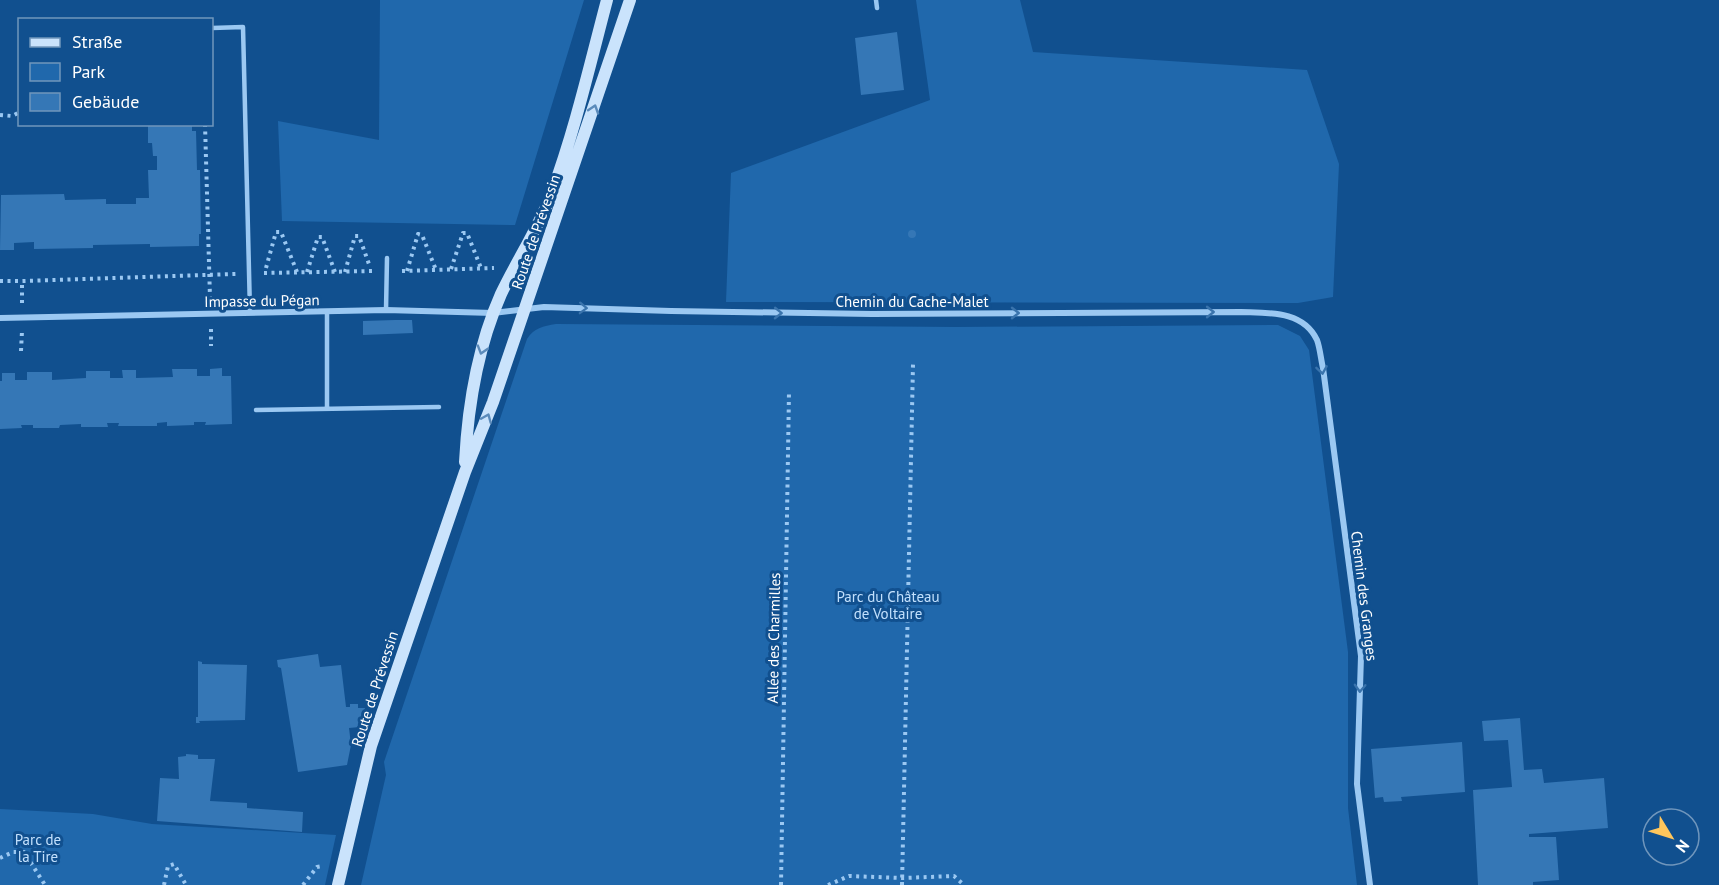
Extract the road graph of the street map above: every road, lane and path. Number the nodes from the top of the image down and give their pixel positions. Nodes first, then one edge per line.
1 (607, 0) edge
2 (630, 0) edge
3 (876, 0) edge
4 (877, 8) dead end
5 (213, 28) edge
6 (18, 113) edge
7 (0, 115) edge
8 (205, 126) edge
9 (387, 258) dead end
10 (481, 268) dead end
11 (451, 269) dead end
12 (436, 270) dead end
13 (372, 271) dead end
14 (407, 271) dead end
15 (297, 272) dead end
16 (307, 272) dead end
17 (334, 272) dead end
18 (345, 272) dead end
19 (264, 273) dead end
20 (210, 276) dead end
21 (0, 281) edge
22 (22, 281) dead end
23 (524, 309) junction
24 (386, 310) junction
25 (250, 312) junction
26 (327, 312) junction
27 (493, 313) junction
28 (0, 318) edge
29 (1298, 319) joint
30 (913, 364) dead end
31 (789, 392) dead end
32 (439, 407) dead end
33 (327, 408) junction
34 (256, 410) dead end
35 (465, 472) junction
36 (0, 858) edge
37 (325, 866) dead end
38 (902, 878) junction
39 (45, 885) edge
40 (164, 885) edge
41 (186, 885) edge
42 (303, 885) edge
43 (338, 885) edge
44 (781, 885) edge
45 (828, 885) edge
46 (902, 885) edge
47 (964, 885) edge
48 (1370, 885) edge

1 - 27 main road, Route de Prévessin
23 -> 2 main road, Route de Prévessin
3 - 4 lane
5 - 25 lane
6 - 7 path
8 - 20 path
9 - 24 lane
10 - 11 path
12 - 14 path
13 - 18 path
15 - 19 path
16 - 17 path
21 - 22 path
23 - 27 street, Impasse du Pégan
23 -> 29 street, Chemin du Cache-Malet
35 -> 23 main road, Route de Prévessin
24 - 26 street, Impasse du Pégan
24 - 27 street, Impasse du Pégan
25 - 26 street, Impasse du Pégan
25 - 28 street, Impasse du Pégan
26 - 33 lane
27 -> 35 main road, Route de Prévessin
29 -> 48 street, Chemin des Granges
30 - 38 path
31 - 44 path, Allée des Charmilles
32 - 33 lane
33 - 34 lane
35 - 43 main road, Route de Prévessin
36 - 39 path
37 - 42 path
38 - 45 path
38 - 46 path
38 - 47 path
40 - 41 path

